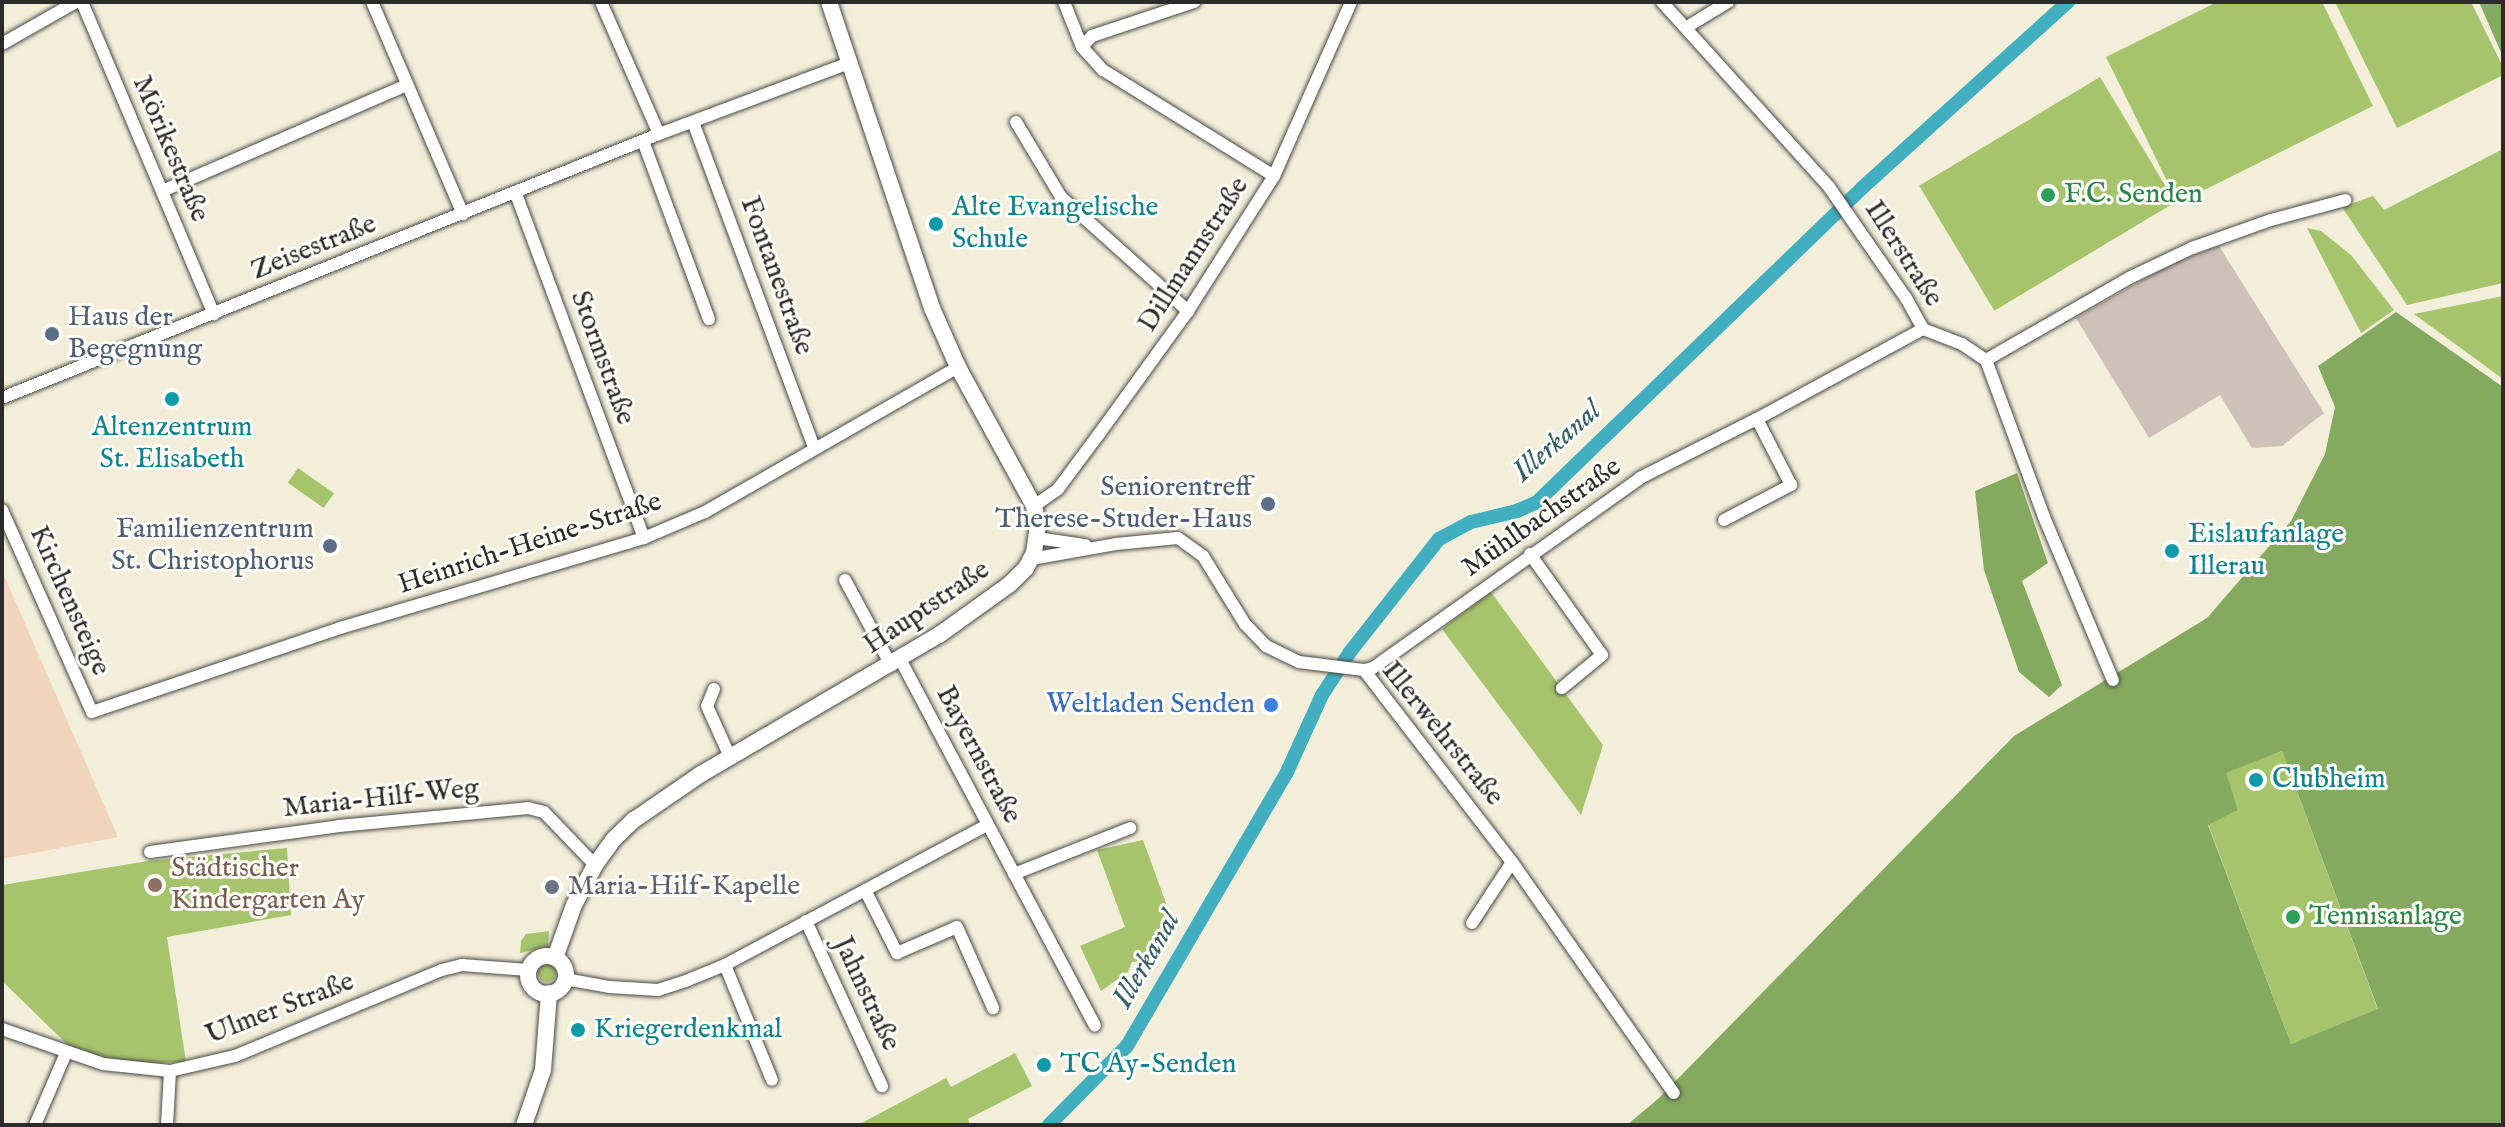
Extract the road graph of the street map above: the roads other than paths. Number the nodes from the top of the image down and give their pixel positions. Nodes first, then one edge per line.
1 (79, 2) edge
2 (372, 2) edge
3 (601, 2) edge
4 (829, 2) edge
5 (1064, 2) edge
6 (1194, 2) edge
7 (1351, 2) edge
8 (1662, 2) edge
9 (1728, 2) edge
10 (1687, 27) junction
11 (2, 44) edge
12 (1082, 47) junction
13 (849, 63) junction
14 (407, 85) junction
15 (693, 122) junction
16 (1016, 122) dead end
17 (659, 134) junction
18 (643, 141) junction
19 (1274, 176) junction
20 (162, 191) junction
21 (516, 194) junction
22 (2345, 200) dead end
23 (463, 214) junction
24 (1188, 311) junction
25 (214, 314) junction
26 (709, 319) dead end
27 (1923, 329) junction
28 (1986, 360) junction
29 (958, 367) junction
30 (2, 398) edge
31 (1757, 419) junction
32 (814, 447) junction
33 (1034, 506) junction
34 (2, 510) edge
35 (1724, 520) dead end
36 (644, 538) junction
37 (1037, 538) junction
38 (1096, 547) junction
39 (1530, 554) junction
40 (1031, 559) junction
41 (845, 580) dead end
42 (896, 662) junction
43 (1361, 670) junction
44 (2113, 680) dead end
45 (1562, 688) dead end
46 (714, 689) dead end
47 (92, 712) joint
48 (730, 757) junction
49 (987, 825) junction
50 (1130, 828) dead end
51 (150, 852) dead end
52 (1512, 862) junction
53 (595, 865) junction
54 (1014, 874) junction
55 (865, 890) junction
56 (806, 921) junction
57 (1472, 923) dead end
58 (555, 958) junction
59 (725, 965) junction
60 (528, 970) junction
61 (565, 979) junction
62 (549, 993) junction
63 (993, 1008) dead end
64 (1095, 1025) dead end
65 (2, 1029) edge
66 (66, 1053) junction
67 (170, 1071) junction
68 (772, 1080) dead end
69 (882, 1086) dead end
70 (1674, 1093) dead end
71 (35, 1125) edge
72 (167, 1125) edge
73 (524, 1125) edge

1 - 11 street
1 - 20 street, Mörikestraße
2 - 14 street
3 - 17 street
4 - 13 main road, Hauptstraße
5 - 12 street
6 - 12 street
7 - 19 street, Dillmannstraße
8 - 10 street, Illerstraße
9 - 10 street
10 - 27 street, Illerstraße
12 - 19 street
13 - 15 street, Zeisestraße
13 - 29 main road, Hauptstraße
14 - 20 street
14 - 23 street
15 - 17 street, Zeisestraße
15 - 32 street, Fontanestraße
16 - 24 street
17 - 18 street, Zeisestraße
18 - 21 street, Zeisestraße
18 - 26 street
19 - 24 street, Dillmannstraße
20 - 25 street, Mörikestraße
21 - 23 street, Zeisestraße
21 - 36 street, Stormstraße
22 - 28 street
23 - 25 street, Zeisestraße
24 - 33 street, Dillmannstraße
25 - 30 street, Zeisestraße
27 - 28 street, Illerstraße
27 - 31 street, Mühlbachstraße
28 - 44 street
29 - 32 street, Heinrich-Heine-Straße
29 - 33 main road, Hauptstraße
31 - 35 street
31 - 39 street, Mühlbachstraße
32 - 36 street, Heinrich-Heine-Straße
33 - 37 main road, Hauptstraße
34 - 47 street, Kirchensteige
36 - 47 street, Heinrich-Heine-Straße
37 - 38 street, Illerwehrstraße
37 - 40 main road, Hauptstraße
38 - 40 street, Illerwehrstraße
38 - 43 street, Illerwehrstraße
39 - 43 street, Mühlbachstraße
39 - 45 street
40 - 42 main road, Hauptstraße
41 - 42 street, Bayernstraße
42 - 48 main road, Hauptstraße
42 - 49 street, Bayernstraße
43 - 52 street, Illerwehrstraße
46 - 48 street
48 - 53 main road, Hauptstraße
49 - 54 street, Bayernstraße
49 - 55 street
50 - 54 street
51 - 53 street, Maria-Hilf-Weg
52 - 57 street
52 - 70 street, Illerwehrstraße
53 - 58 main road, Hauptstraße
54 - 64 street, Bayernstraße
55 - 56 street
55 - 63 street
56 - 59 street
56 - 69 street, Jahnstraße
58 - 60 main road
58 - 61 main road
59 - 61 street
59 - 68 street
60 - 62 main road
60 - 67 street, Ulmer Straße
61 - 62 main road
62 - 73 main road
65 - 66 street, Ulmer Straße
66 - 67 street, Ulmer Straße
66 - 71 street
67 - 72 street

